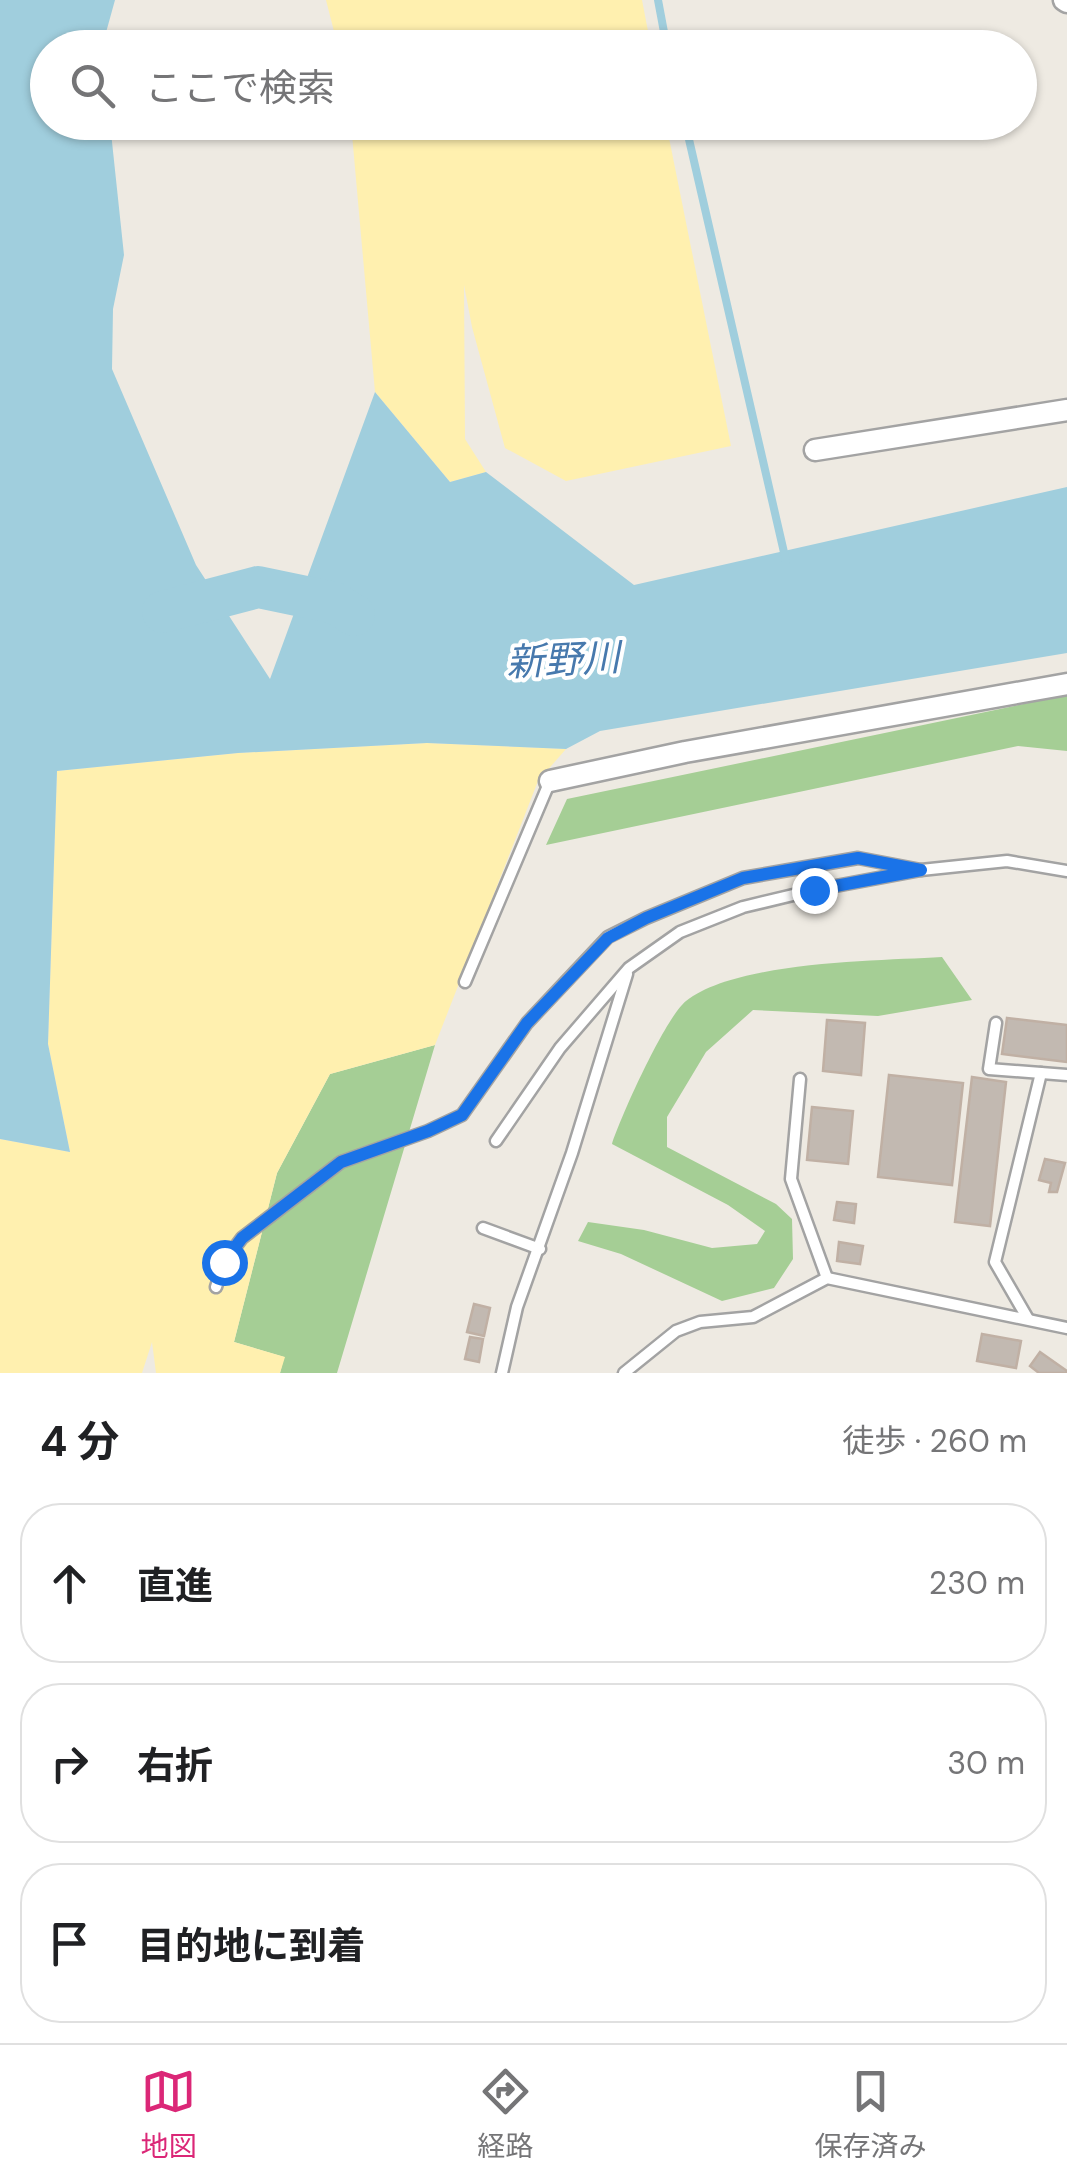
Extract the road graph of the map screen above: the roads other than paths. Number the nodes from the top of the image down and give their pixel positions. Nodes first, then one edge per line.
1 (1067, 410) edge
2 (815, 450) dead end
3 (1067, 684) edge
4 (550, 781) joint
5 (921, 870) junction
6 (1067, 870) edge
7 (629, 968) junction
8 (465, 982) dead end
9 (996, 1023) dead end
10 (1041, 1073) junction
11 (1067, 1075) edge
12 (800, 1079) dead end
13 (496, 1141) dead end
14 (483, 1228) dead end
15 (540, 1249) junction
16 (827, 1278) junction
17 (216, 1287) dead end
18 (1028, 1319) junction
19 (1067, 1328) edge
20 (502, 1373) edge
21 (624, 1373) edge

1 - 2 street
3 - 4 street
4 - 8 lane
5 - 6 lane
5 - 7 lane
5 - 17 lane
7 - 13 lane
7 - 15 lane
9 - 10 lane
10 - 11 lane
10 - 18 lane
12 - 16 lane
14 - 15 lane
15 - 20 lane
16 - 18 lane
16 - 21 lane
18 - 19 lane

